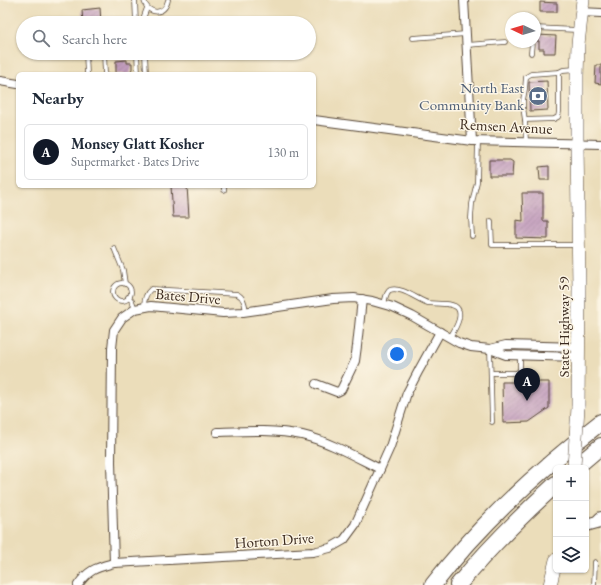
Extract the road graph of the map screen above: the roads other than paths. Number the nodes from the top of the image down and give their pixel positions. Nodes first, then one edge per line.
1 (135, 0) edge
2 (144, 0) edge
3 (168, 0) edge
4 (464, 0) edge
5 (582, 6) edge
6 (148, 8) junction
7 (601, 13) edge
8 (136, 16) edge
9 (144, 16) edge
10 (541, 28) edge
11 (579, 30) junction
12 (466, 34) junction
13 (413, 38) dead end
14 (505, 42) dead end
15 (466, 45) junction
16 (531, 48) edge
17 (531, 53) dead end
18 (86, 60) edge
19 (104, 60) edge
20 (138, 60) edge
21 (145, 60) edge
22 (577, 68) junction
23 (87, 72) edge
24 (105, 72) edge
25 (138, 72) edge
26 (146, 72) edge
27 (559, 72) junction
28 (0, 81) edge
29 (16, 84) edge
30 (316, 120) edge
31 (525, 120) junction
32 (475, 141) junction
33 (526, 142) junction
34 (577, 143) junction
35 (601, 144) edge
36 (491, 221) dead end
37 (472, 236) dead end
38 (579, 245) junction
39 (114, 248) dead end
40 (125, 284) junction
41 (128, 297) junction
42 (362, 299) junction
43 (384, 304) junction
44 (144, 307) junction
45 (135, 309) junction
46 (246, 312) junction
47 (440, 332) junction
48 (450, 338) junction
49 (490, 350) junction
50 (579, 352) junction
51 (520, 356) junction
52 (491, 373) junction
53 (316, 384) dead end
54 (492, 422) dead end
55 (601, 422) edge
56 (217, 432) dead end
57 (601, 446) edge
58 (574, 465) edge
59 (578, 465) edge
60 (380, 469) junction
61 (553, 487) edge
62 (601, 518) edge
63 (589, 524) edge
64 (595, 562) dead end
65 (114, 563) junction
66 (553, 572) edge
67 (78, 585) edge
68 (432, 585) edge
69 (458, 585) edge
70 (550, 585) edge
71 (594, 585) edge

1 - 8 lane
2 - 6 lane
3 - 6 lane
4 - 12 street
5 - 7 street
5 - 11 main road, State Highway 59
6 - 9 lane
10 - 11 lane
11 - 22 main road, State Highway 59
12 - 13 lane
12 - 15 street
14 - 15 lane
15 - 32 street
16 - 17 lane
18 - 23 lane
19 - 24 lane
20 - 25 lane
21 - 26 lane
22 - 27 lane
22 - 34 main road, State Highway 59
27 - 31 lane
27 - 31 lane
28 - 29 street
30 - 32 street, Remsen Avenue
31 - 33 lane
32 - 33 street, Remsen Avenue
32 - 37 lane
33 - 34 street, Remsen Avenue
34 - 35 street, Remsen Avenue
34 - 38 main road, State Highway 59
36 - 38 lane
38 - 50 main road, State Highway 59
39 - 40 lane
40 - 41 lane
40 - 41 lane
41 - 45 lane
42 - 43 street, Bates Drive
42 - 46 street, Bates Drive
42 - 53 street
43 - 47 street, Bates Drive
43 - 48 lane
44 - 45 street, Bates Drive
44 - 46 street, Bates Drive
44 - 46 lane
45 - 65 street, Bates Drive
47 - 48 street, Bates Drive
47 - 60 street, Horton Drive
48 - 49 street, Bates Drive
49 - 50 street, Bates Drive
49 - 51 street, Bates Drive
49 - 52 lane
50 - 51 street, Bates Drive
50 - 58 main road, State Highway 59, bridge
51 - 52 lane
52 - 54 lane
55 - 68 highway
56 - 60 street
57 - 59 highway
60 - 65 street, Horton Drive
61 - 69 highway
62 - 63 street
64 - 71 lane
65 - 67 street, Horton Drive
66 - 70 main road

